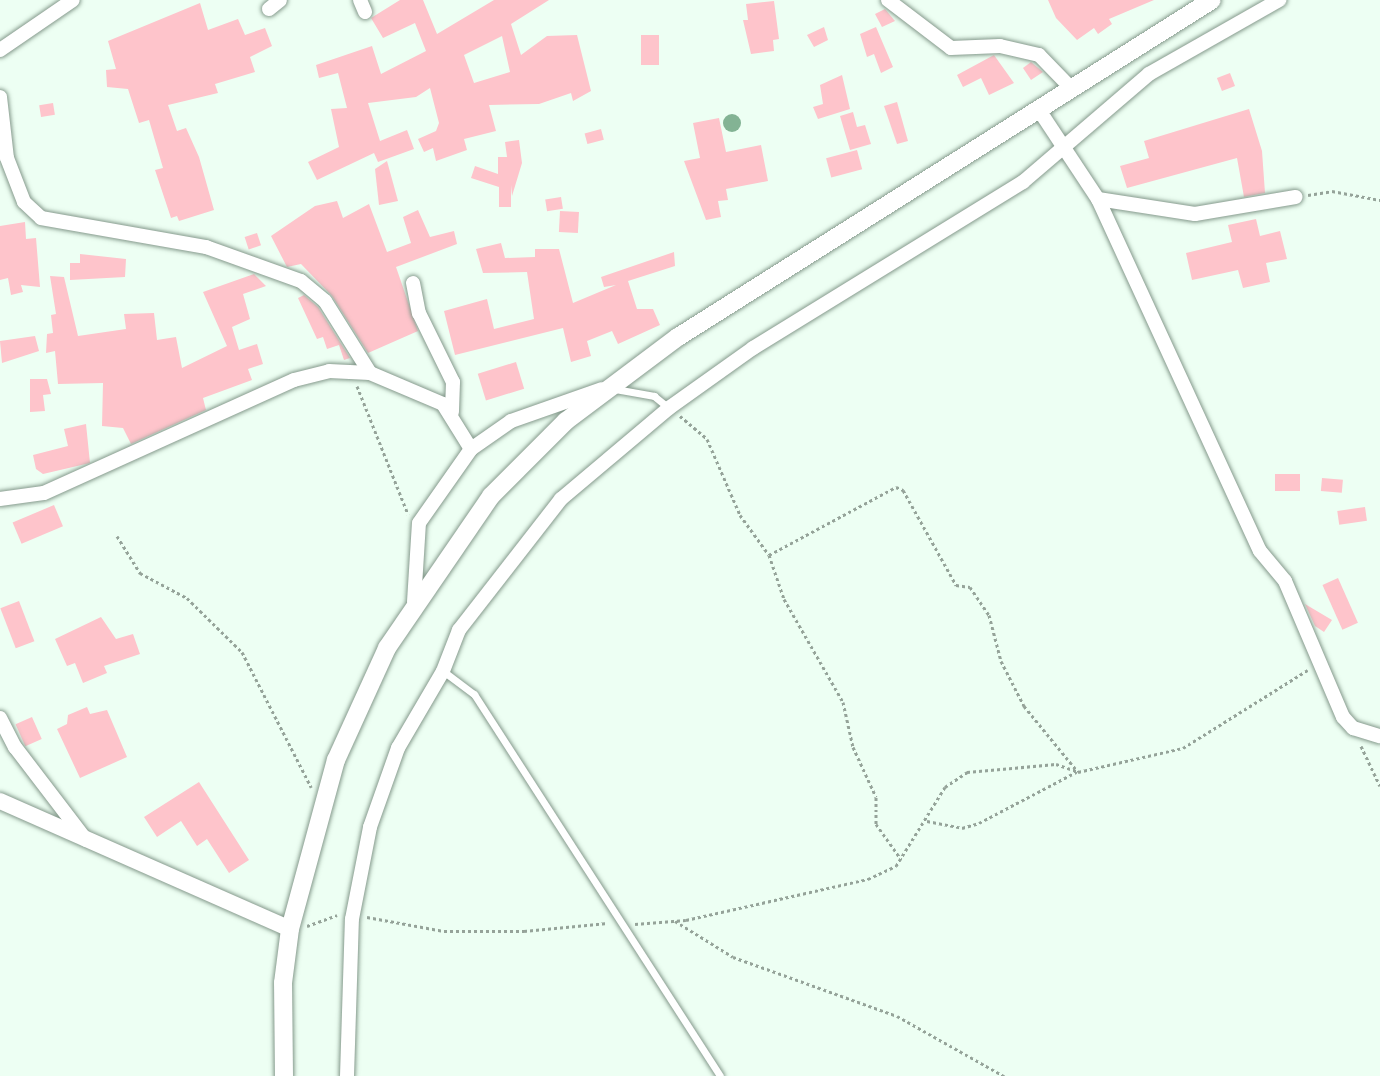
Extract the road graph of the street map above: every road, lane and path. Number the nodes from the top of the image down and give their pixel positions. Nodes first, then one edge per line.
1 (73, 0) edge
2 (888, 0) edge
3 (1212, 0) edge
4 (1279, 0) edge
5 (0, 50) edge
6 (1072, 89) junction
7 (0, 97) edge
8 (1039, 110) junction
9 (1068, 148) junction
10 (1296, 197) joint
11 (1098, 199) junction
12 (1380, 200) edge
13 (413, 284) dead end
14 (351, 370) junction
15 (370, 373) junction
16 (607, 388) junction
17 (669, 408) junction
18 (452, 412) junction
19 (471, 450) junction
20 (0, 499) edge
21 (417, 535) junction
22 (117, 536) dead end
23 (769, 555) junction
24 (414, 602) junction
25 (1322, 663) junction
26 (443, 671) junction
27 (0, 717) edge
28 (1353, 728) junction
29 (1380, 736) edge
30 (1078, 772) junction
31 (1380, 786) edge
32 (0, 801) edge
33 (321, 805) junction
34 (927, 821) junction
35 (89, 844) junction
36 (901, 859) junction
37 (352, 920) junction
38 (675, 921) junction
39 (620, 925) junction
40 (290, 929) junction
41 (284, 1076) edge
42 (347, 1076) edge
43 (720, 1076) edge
44 (1005, 1076) edge

1 - 5 street
2 - 6 street
3 - 6 main road
4 - 9 street
6 - 8 main road
7 - 15 street
8 - 9 street
8 - 16 main road
9 - 11 street
9 - 17 street
10 - 11 street
10 - 12 path
11 - 25 street
13 - 18 street
14 - 15 street
14 - 20 street
14 - 21 path
15 - 18 street
16 - 17 lane
16 - 19 street
16 - 24 main road
17 - 23 path
17 - 26 street
18 - 19 street
19 - 21 street
21 - 24 street
22 - 33 path
23 - 30 path
23 - 36 path
24 - 33 main road
25 - 28 street
25 - 30 path
26 - 37 street
26 - 39 lane
27 - 35 street
28 - 29 street
28 - 31 path
30 - 34 path
30 - 34 path
32 - 35 street
33 - 40 main road
34 - 36 path
35 - 40 street
36 - 38 path
37 - 39 path
37 - 40 path
37 - 42 street
38 - 39 path
38 - 44 path
39 - 43 lane
40 - 41 main road

